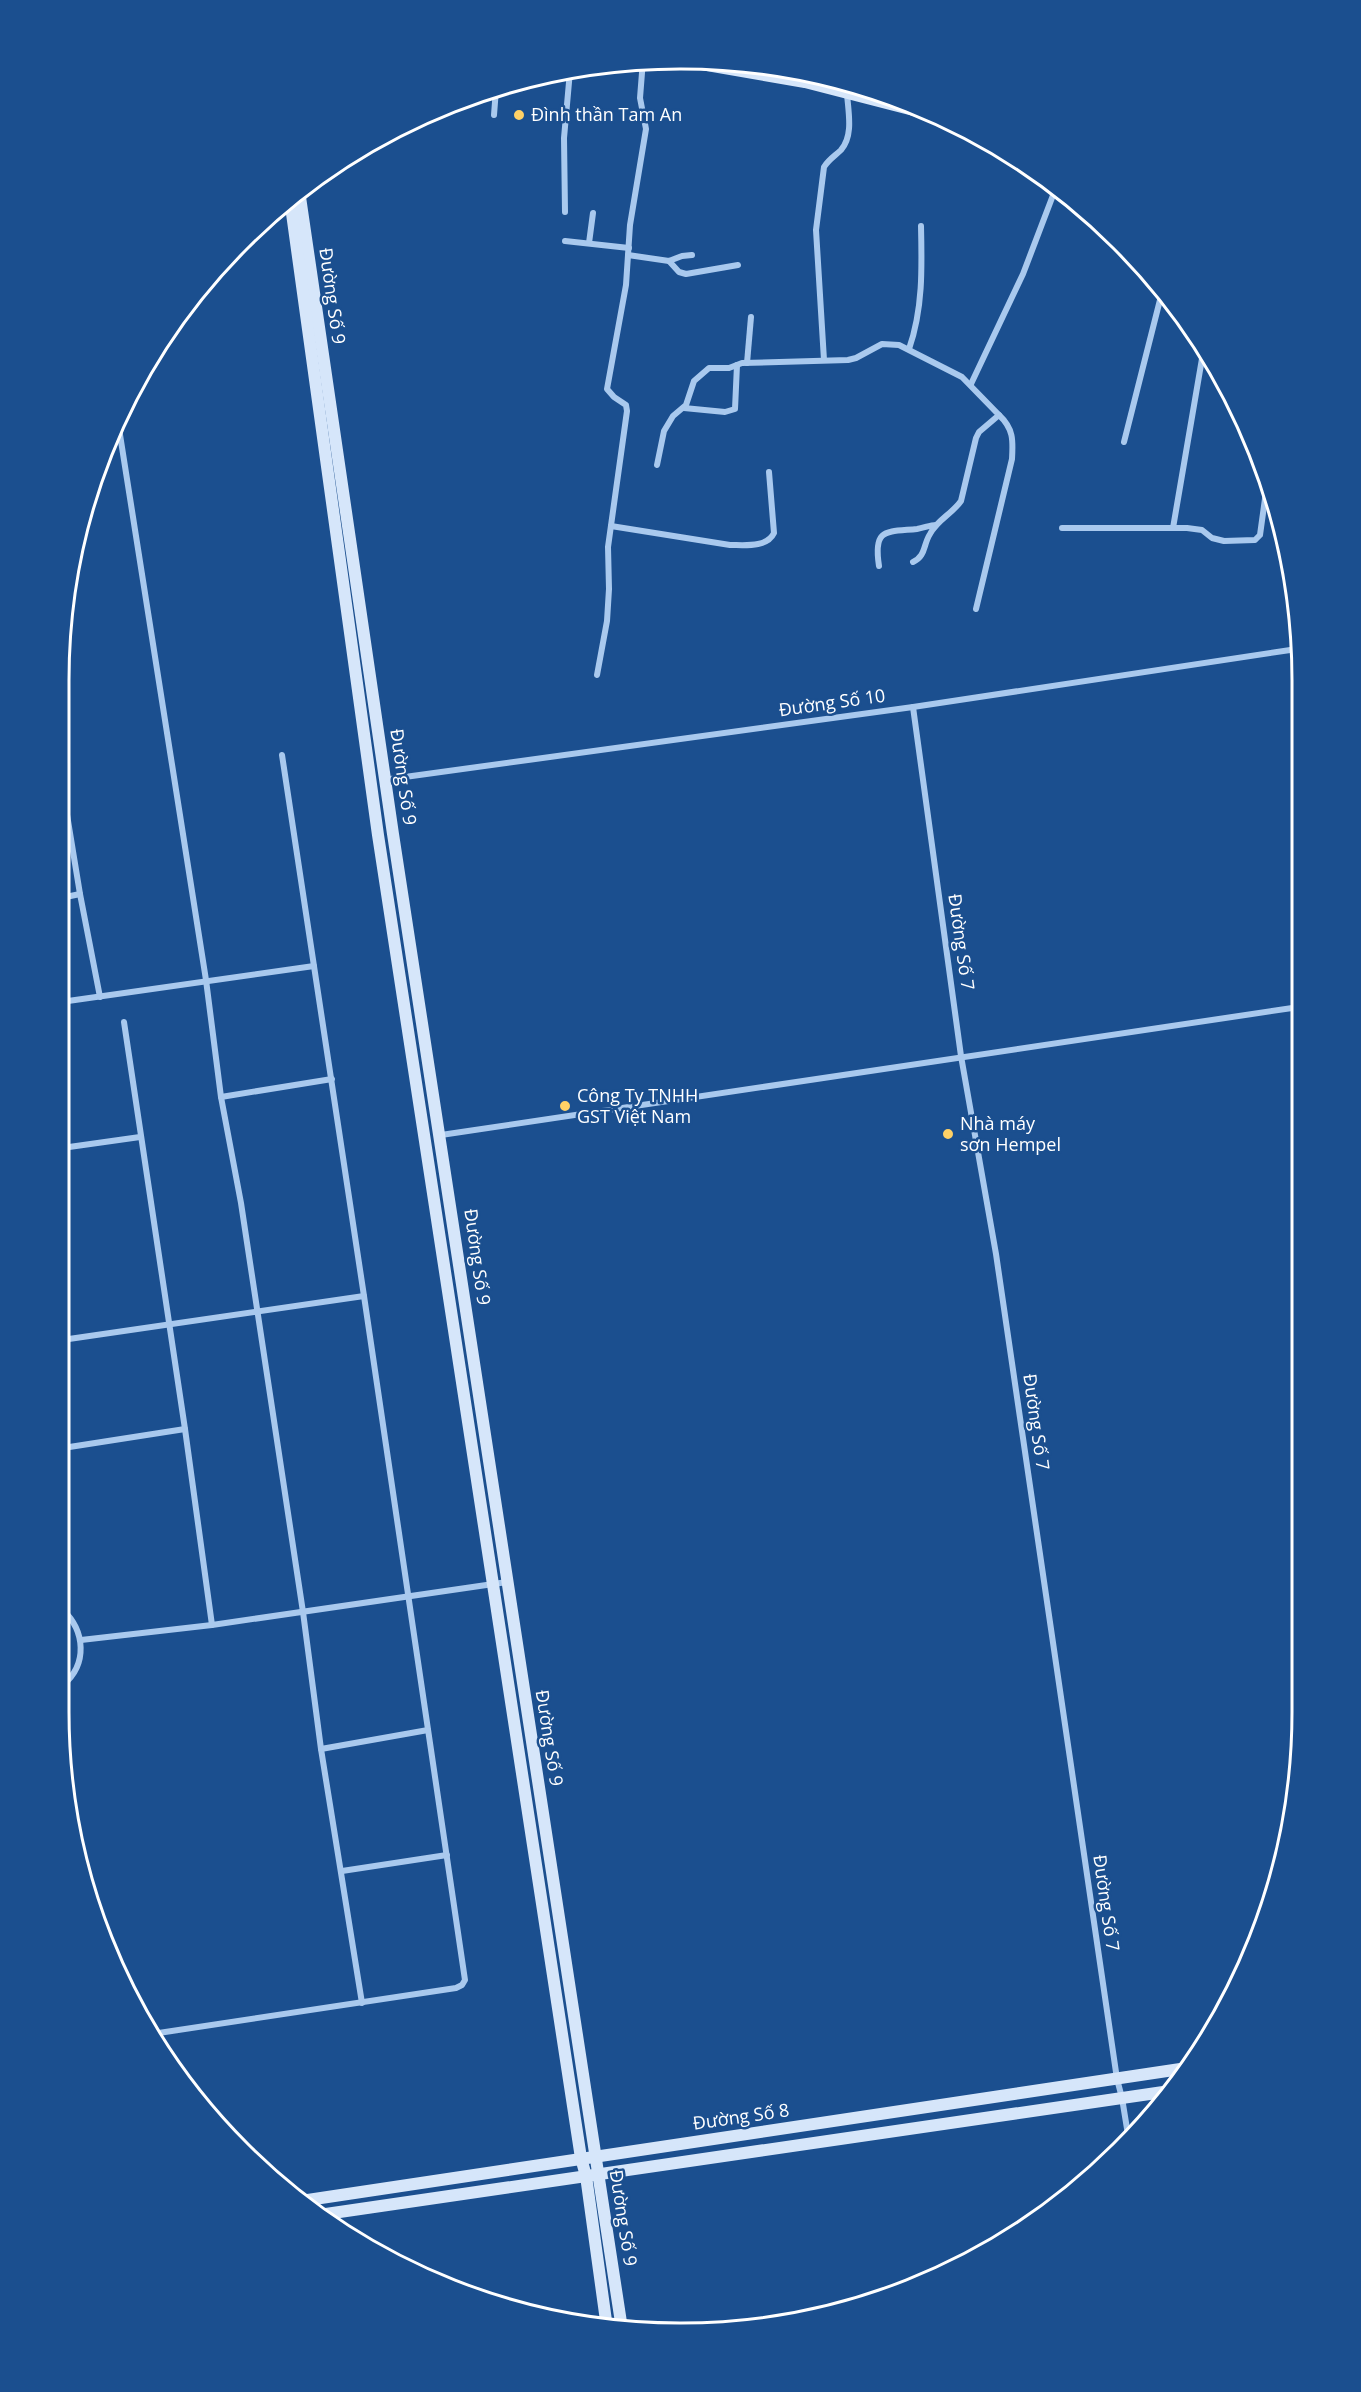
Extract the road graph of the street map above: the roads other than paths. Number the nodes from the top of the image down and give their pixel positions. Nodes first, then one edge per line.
1 (642, 70) edge
2 (569, 80) edge
3 (826, 87) edge
4 (847, 93) junction
5 (856, 95) edge
6 (495, 98) edge
7 (494, 115) dead end
8 (1053, 195) edge
9 (301, 201) edge
10 (291, 209) edge
11 (565, 212) dead end
12 (592, 213) dead end
13 (921, 226) dead end
14 (565, 241) dead end
15 (589, 243) junction
16 (629, 248) junction
17 (628, 255) junction
18 (692, 255) dead end
19 (669, 261) junction
20 (738, 265) dead end
21 (1160, 301) edge
22 (751, 317) dead end
23 (909, 349) junction
24 (825, 360) junction
25 (1202, 361) edge
26 (747, 363) junction
27 (737, 365) junction
28 (971, 384) junction
29 (684, 408) junction
30 (999, 415) junction
31 (120, 436) edge
32 (1124, 442) dead end
33 (657, 465) dead end
34 (769, 472) dead end
35 (1265, 500) edge
36 (936, 525) junction
37 (611, 526) junction
38 (1062, 528) dead end
39 (1173, 528) junction
40 (913, 562) dead end
41 (879, 566) dead end
42 (976, 609) dead end
43 (1291, 650) edge
44 (597, 675) dead end
45 (913, 707) junction
46 (282, 755) dead end
47 (386, 779) junction
48 (370, 781) junction
49 (69, 835) edge
50 (80, 894) junction
51 (69, 896) edge
52 (314, 966) junction
53 (206, 980) junction
54 (100, 997) junction
55 (69, 1001) edge
56 (1292, 1008) edge
57 (124, 1022) dead end
58 (961, 1056) junction
59 (332, 1079) junction
60 (221, 1097) junction
61 (441, 1135) junction
62 (140, 1137) junction
63 (69, 1147) edge
64 (364, 1296) junction
65 (256, 1312) junction
66 (169, 1323) junction
67 (69, 1339) edge
68 (185, 1429) junction
69 (69, 1447) edge
70 (507, 1582) junction
71 (493, 1584) junction
72 (408, 1597) junction
73 (303, 1612) junction
74 (69, 1617) edge
75 (212, 1625) junction
76 (81, 1640) junction
77 (69, 1677) edge
78 (428, 1730) junction
79 (321, 1749) junction
80 (447, 1855) junction
81 (342, 1871) junction
82 (363, 2003) junction
83 (161, 2033) edge
84 (1176, 2070) edge
85 (1117, 2079) junction
86 (1159, 2093) edge
87 (1122, 2098) junction
88 (1127, 2129) edge
89 (595, 2157) junction
90 (581, 2158) junction
91 (600, 2174) junction
92 (586, 2176) junction
93 (310, 2199) edge
94 (331, 2213) edge
95 (606, 2318) edge
96 (621, 2320) edge

1 - 16 street
2 - 11 street
3 - 4 street
4 - 5 street
4 - 24 street
6 - 7 street
8 - 28 street
9 - 47 street, Đường Số 9
10 - 48 street, Đường Số 9
12 - 15 street
13 - 23 street
14 - 15 street
15 - 16 street
16 - 17 street
17 - 19 street
17 - 37 street
18 - 19 street
19 - 20 street
21 - 32 street
22 - 26 street
23 - 24 street
23 - 28 street
24 - 26 street
25 - 39 street
26 - 27 street
27 - 29 street
27 - 29 street
28 - 30 street
29 - 33 street
30 - 36 street
30 - 42 street
31 - 53 street
34 - 37 street
35 - 39 street
36 - 40 street
36 - 41 street
37 - 44 street
38 - 39 street
43 - 45 street, Đường Số 10
45 - 47 street, Đường Số 10
45 - 58 street, Đường Số 7
46 - 52 street
47 - 48 street, Đường Số 10
47 - 61 street, Đường Số 9
48 - 71 street, Đường Số 9
49 - 50 street
50 - 51 street
50 - 54 street
52 - 53 street
52 - 59 street
53 - 54 street
53 - 60 street
54 - 55 street
56 - 58 street
57 - 62 street
58 - 61 street
58 - 85 street, Đường Số 7
59 - 60 street
59 - 64 street
60 - 65 street
61 - 70 street, Đường Số 9
62 - 63 street
62 - 66 street
64 - 65 street
64 - 72 street
65 - 66 street
65 - 73 street
66 - 67 street
66 - 68 street
68 - 69 street
68 - 75 street
70 - 71 street
70 - 89 street, Đường Số 9
71 - 72 street
71 - 90 street, Đường Số 9
72 - 73 street
72 - 78 street
73 - 75 street
73 - 79 street
74 - 76 street
75 - 76 street
76 - 77 street
78 - 79 street
78 - 80 street
79 - 81 street
80 - 81 street
80 - 82 street
81 - 82 street
82 - 83 street
84 - 85 street, Đường Số 8
85 - 87 street, Đường Số 7
85 - 89 street, Đường Số 8
86 - 87 street, Đường Số 8
87 - 88 street, Đường Số 7
87 - 91 street, Đường Số 8
89 - 90 street, Đường Số 8
89 - 91 street, Đường Số 9
90 - 92 street, Đường Số 9
90 - 93 street, Đường Số 8
91 - 92 street, Đường Số 8
91 - 96 street, Đường Số 9
92 - 94 street, Đường Số 8
92 - 95 street, Đường Số 9

